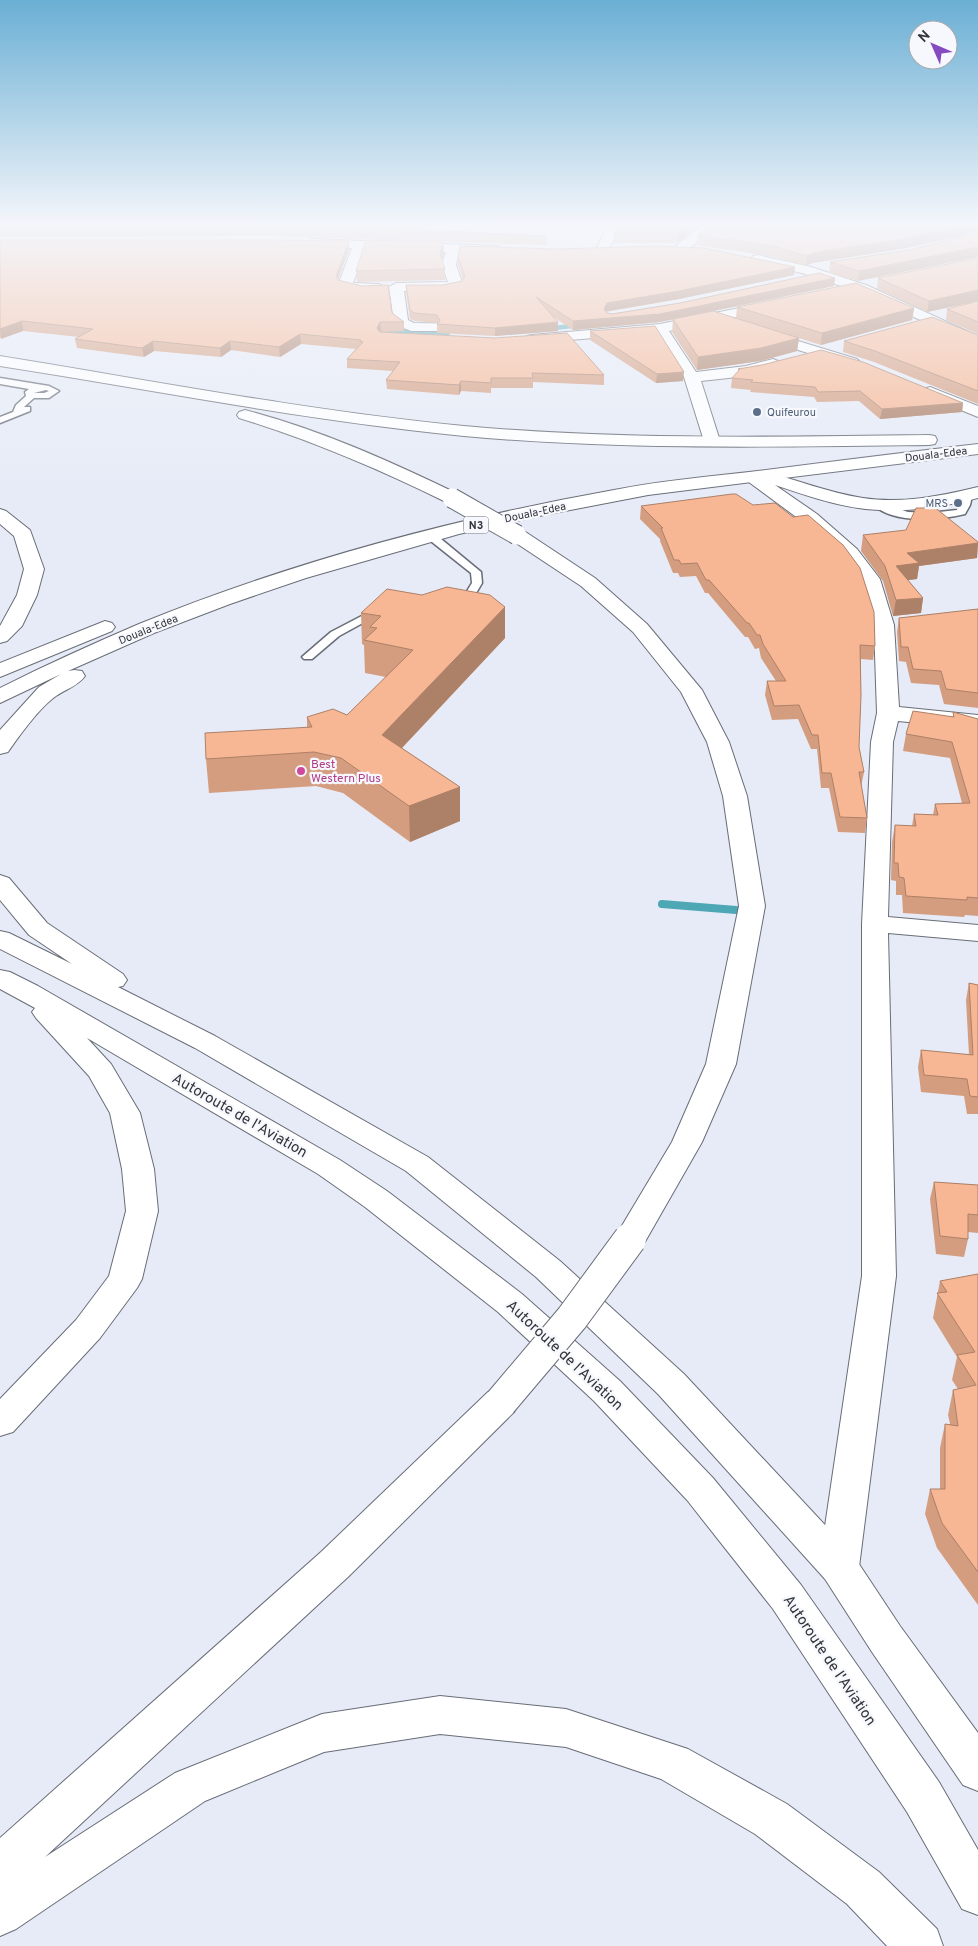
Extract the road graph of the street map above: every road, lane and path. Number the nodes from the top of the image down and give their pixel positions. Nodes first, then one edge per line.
1 (400, 317) edge
2 (719, 317) edge
3 (922, 317) edge
4 (938, 317) edge
5 (713, 318) junction
6 (929, 320) junction
7 (912, 326) edge
8 (491, 327) edge
9 (660, 328) junction
10 (403, 337) edge
11 (518, 340) edge
12 (483, 341) edge
13 (978, 342) edge
14 (845, 344) dead end
15 (816, 351) junction
16 (0, 361) edge
17 (868, 367) edge
18 (59, 370) junction
19 (692, 377) junction
20 (0, 381) edge
21 (0, 385) edge
22 (920, 387) edge
23 (38, 388) junction
24 (30, 394) junction
25 (46, 396) junction
26 (17, 412) junction
27 (978, 412) edge
28 (0, 420) edge
29 (712, 441) junction
30 (974, 442) edge
31 (755, 476) junction
32 (972, 494) edge
33 (0, 515) edge
34 (425, 538) junction
35 (441, 603) edge
36 (388, 608) edge
37 (0, 637) edge
38 (308, 657) dead end
39 (0, 671) edge
40 (0, 696) edge
41 (888, 713) junction
42 (978, 722) edge
43 (0, 746) edge
44 (0, 883) edge
45 (875, 924) junction
46 (978, 933) edge
47 (0, 939) edge
48 (14, 985) edge
49 (205, 1042) junction
50 (0, 1422) edge
51 (838, 1567) junction
52 (978, 1771) edge
53 (0, 1868) edge
54 (978, 1893) edge
55 (0, 1913) edge
56 (920, 1946) edge

1 - 8 main road
2 - 5 main road
3 - 6 main road
4 - 6 main road
5 - 9 main road
5 - 15 main road
6 - 7 main road
6 - 13 main road
9 - 11 main road
9 - 19 main road
10 - 12 main road
14 - 15 main road
15 - 17 main road
15 - 19 main road
16 - 18 main road
18 - 29 main road
18 - 53 main road, bridge
19 - 29 main road
20 - 23 lane
21 - 24 lane
22 - 27 main road
23 - 24 lane
23 - 25 lane
24 - 25 lane
24 - 26 lane
25 - 26 lane
26 - 28 lane
29 - 30 main road
30 - 31 main road, Douala-Edea / N3
30 - 39 main road, Douala-Edea / N3
31 - 32 main road
31 - 34 main road, Douala-Edea / N3
31 - 41 main road
33 - 37 main road
34 - 35 lane
34 - 40 main road, Douala-Edea / N3
34 - 43 main road
36 - 38 lane
41 - 42 main road
41 - 45 main road
44 - 49 main road
45 - 46 main road
45 - 51 main road
47 - 49 main road
48 - 50 main road
48 - 54 main road, Autoroute de l'Aviation
49 - 51 main road
51 - 52 main road
55 - 56 main road

